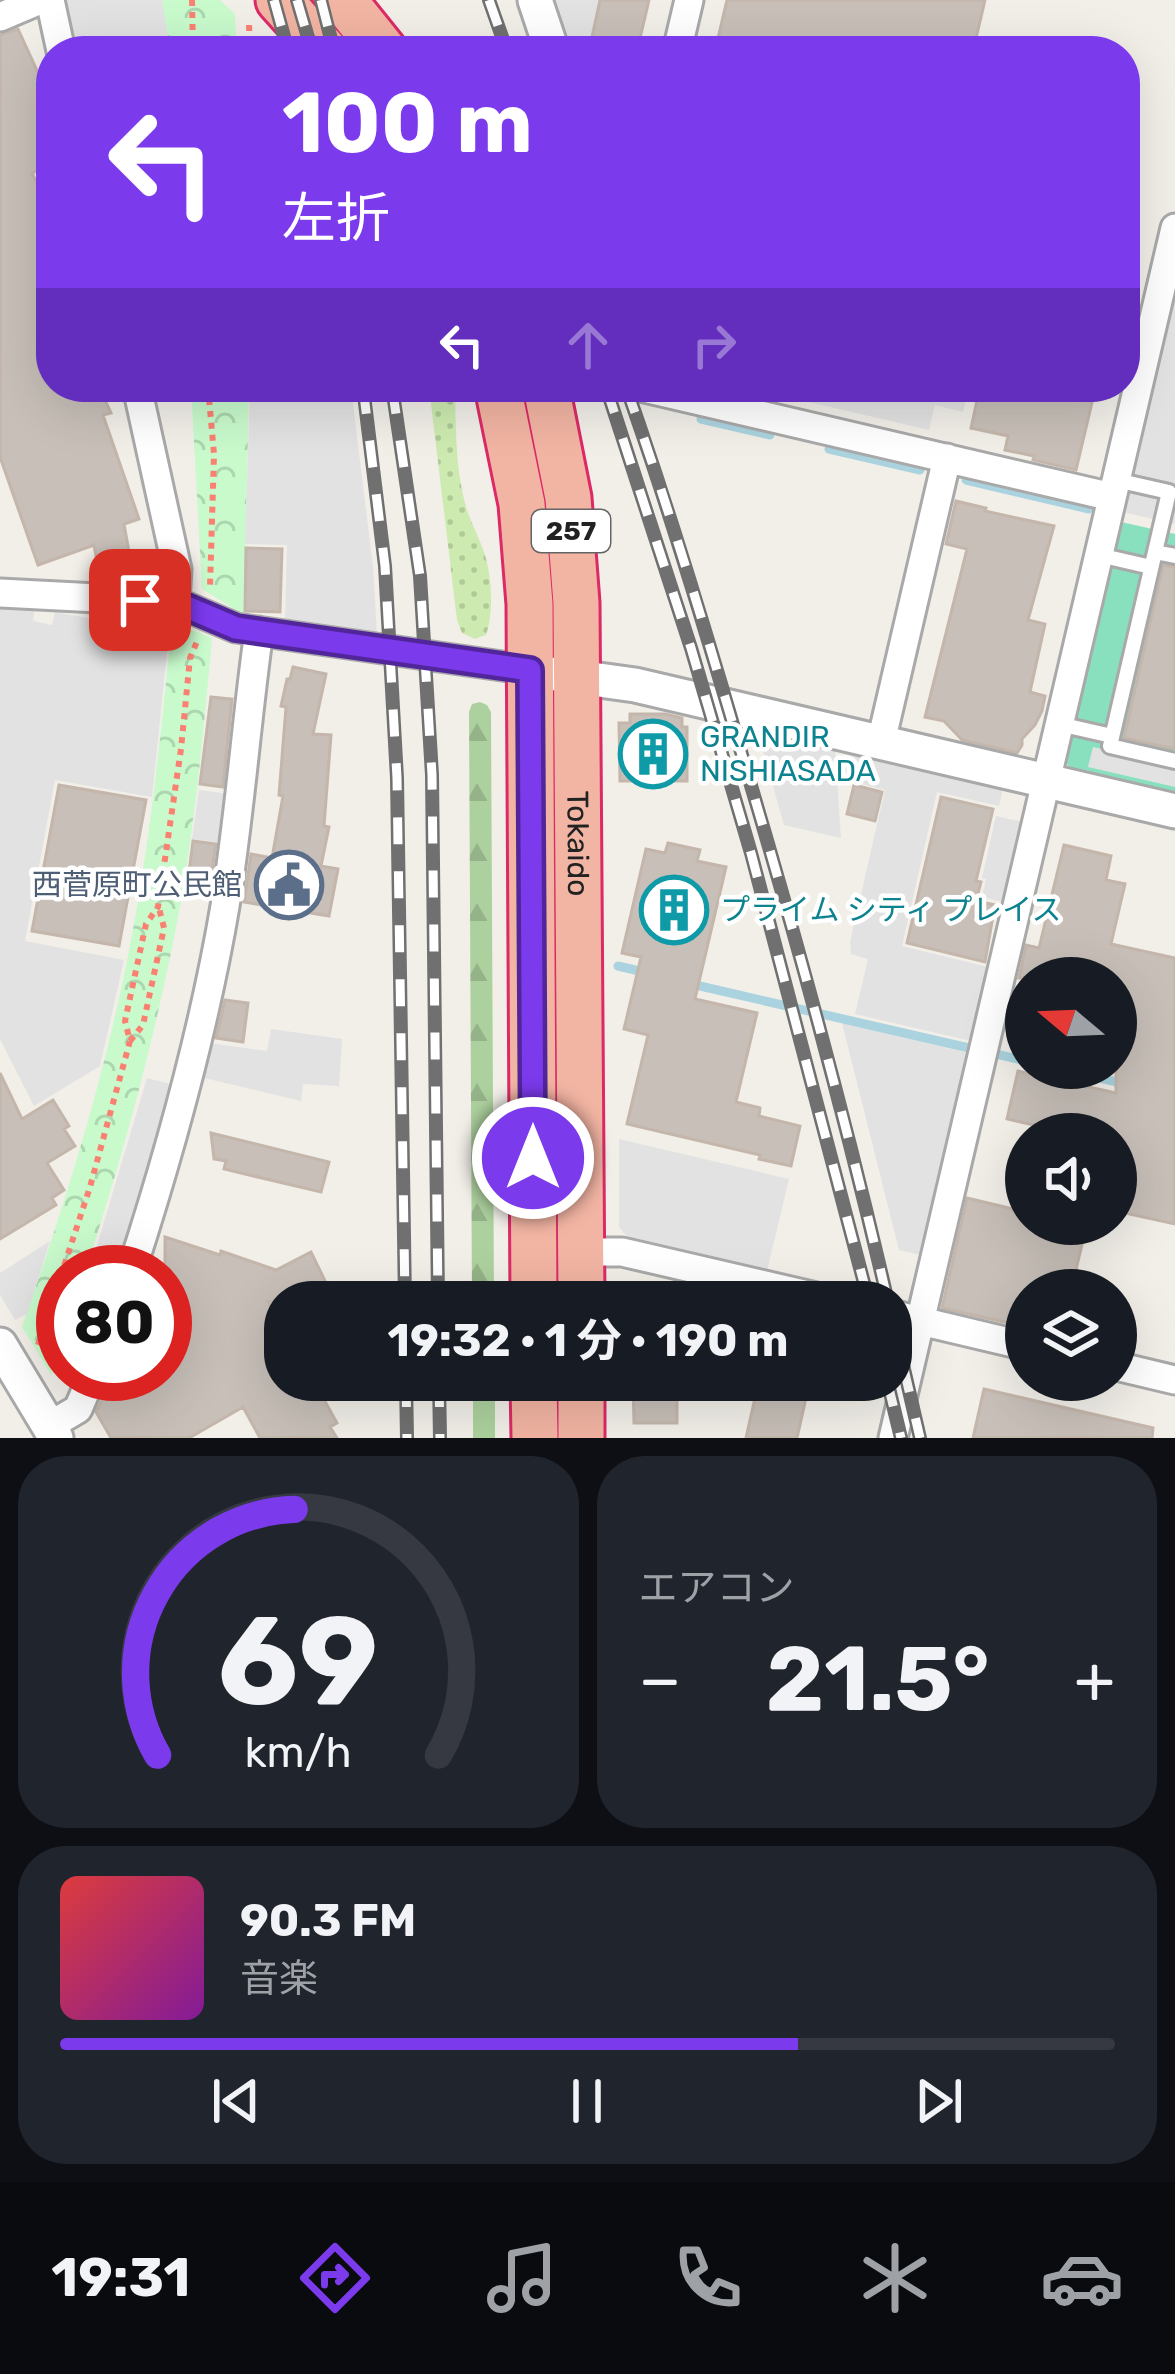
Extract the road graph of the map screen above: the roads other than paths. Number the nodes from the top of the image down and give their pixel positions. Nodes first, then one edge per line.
1 (40, 0) edge
2 (50, 0) edge
3 (343, 0) edge
4 (535, 0) edge
5 (689, 0) edge
6 (264, 6) edge
7 (0, 17) edge
8 (58, 36) edge
9 (305, 36) edge
10 (372, 36) edge
11 (548, 36) edge
12 (681, 36) edge
13 (1174, 240) edge
14 (1140, 381) edge
15 (139, 402) edge
16 (501, 402) edge
17 (551, 402) edge
18 (705, 402) edge
19 (1135, 402) edge
20 (947, 458) junction
21 (1114, 488) junction
22 (1099, 555) junction
23 (1175, 556) edge
24 (1153, 559) junction
25 (0, 593) edge
26 (175, 602) junction
27 (259, 631) junction
28 (530, 670) junction
29 (577, 676) junction
30 (1059, 724) junction
31 (1112, 736) junction
32 (881, 742) junction
33 (1175, 761) edge
34 (1046, 781) junction
35 (1175, 811) edge
36 (139, 1245) edge
37 (580, 1252) junction
38 (534, 1281) edge
39 (580, 1281) edge
40 (747, 1281) edge
41 (912, 1319) edge
42 (920, 1321) junction
43 (1005, 1341) edge
44 (0, 1345) edge
45 (1137, 1371) edge
46 (1175, 1380) edge
47 (81, 1401) edge
48 (534, 1401) edge
49 (581, 1401) edge
50 (53, 1432) edge
51 (535, 1438) edge
52 (581, 1438) edge
53 (892, 1438) edge

1 - 7 street
2 - 8 street
3 - 10 highway
4 - 11 street
5 - 12 street
6 - 9 highway
13 - 14 street
15 - 26 street
16 - 28 highway, Tokaido / 257
17 - 29 highway, Tokaido / 257
18 - 20 street
19 - 21 street
20 - 21 street
20 - 32 street
21 - 22 street
21 - 24 lane
22 - 24 lane
22 - 30 street
23 - 24 lane
24 - 31 lane
25 - 26 street
26 - 27 street
27 - 28 street
27 - 36 street
28 - 29 street
28 - 38 highway, Tokaido / 257
29 - 32 street
29 - 37 highway, Tokaido / 257
30 - 31 lane
30 - 34 street
31 - 33 lane
32 - 34 street
34 - 35 street
34 - 42 street
37 - 39 highway, Tokaido / 257
37 - 40 street
41 - 42 street
42 - 43 street
42 - 53 street
44 - 50 street
45 - 46 street
47 - 50 street
48 - 51 highway
49 - 52 highway

